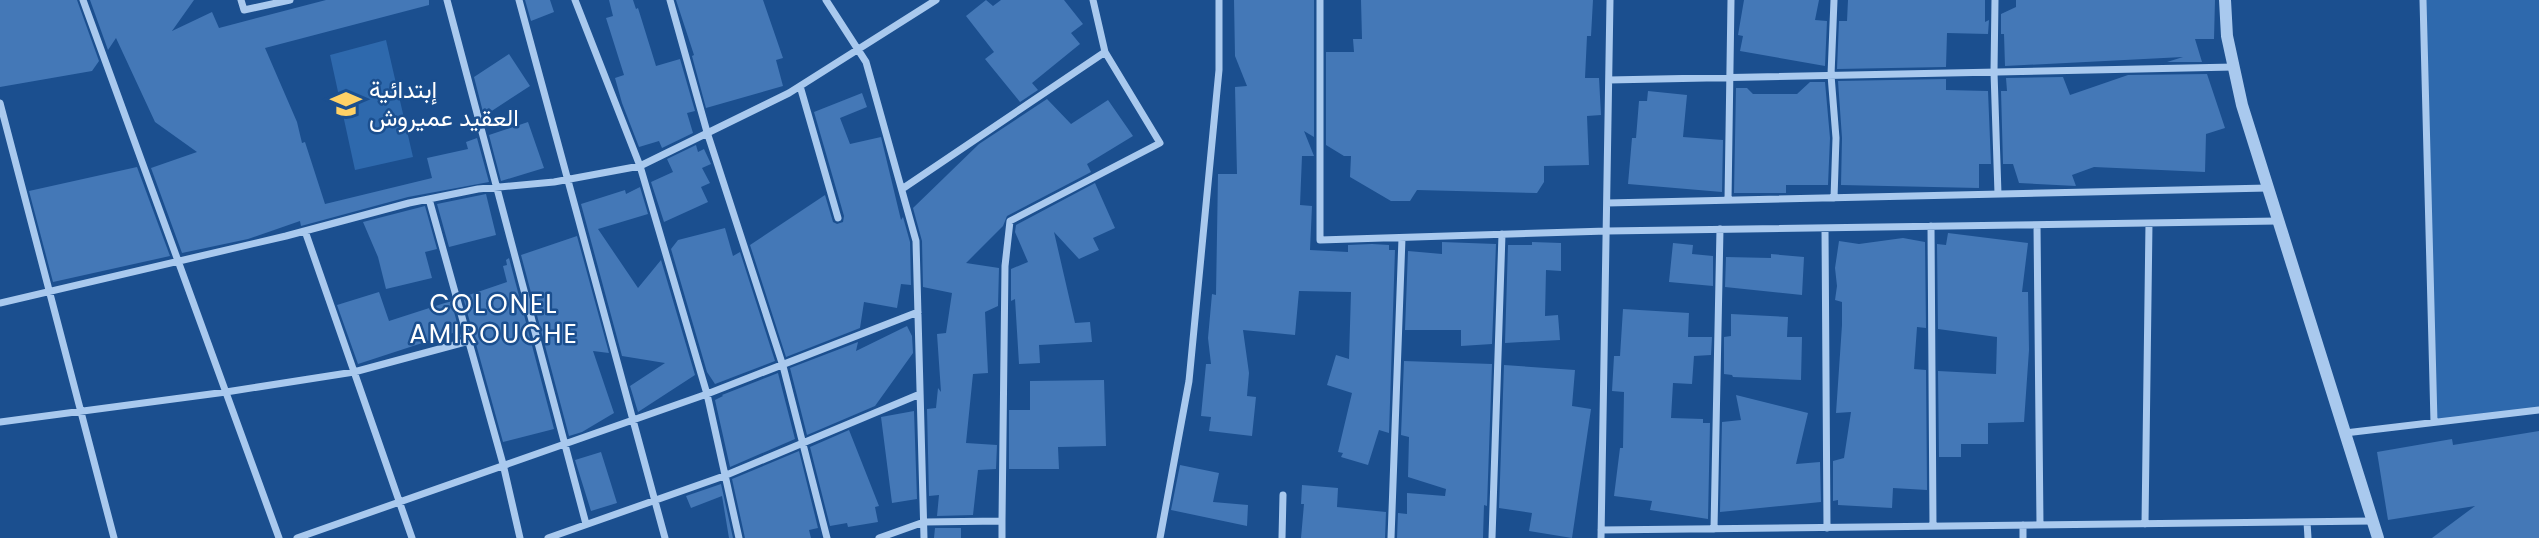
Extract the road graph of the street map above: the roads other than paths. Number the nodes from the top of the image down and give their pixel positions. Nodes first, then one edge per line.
1 (83, 0) edge
2 (241, 0) edge
3 (290, 0) edge
4 (447, 0) edge
5 (519, 0) edge
6 (575, 0) edge
7 (670, 0) edge
8 (826, 0) edge
9 (936, 0) edge
10 (1093, 0) edge
11 (1219, 0) edge
12 (1320, 0) edge
13 (1610, 0) edge
14 (1731, 0) edge
15 (1834, 0) edge
16 (1995, 0) edge
17 (2225, 0) edge
18 (2423, 0) edge
19 (857, 48) junction
20 (1105, 52) junction
21 (2234, 67) junction
22 (1994, 72) junction
23 (1831, 75) junction
24 (1730, 77) junction
25 (1609, 80) junction
26 (800, 86) junction
27 (0, 103) edge
28 (707, 132) junction
29 (640, 166) junction
30 (567, 178) junction
31 (495, 187) junction
32 (2268, 188) junction
33 (902, 189) junction
34 (1998, 194) junction
35 (1834, 198) junction
36 (429, 199) junction
37 (1728, 200) junction
38 (1607, 203) junction
39 (838, 218) dead end
40 (2278, 221) junction
41 (2149, 223) junction
42 (2037, 225) junction
43 (1931, 226) junction
44 (1825, 228) junction
45 (1720, 229) junction
46 (305, 231) junction
47 (1607, 232) junction
48 (1502, 234) junction
49 (1402, 238) junction
50 (179, 262) junction
51 (50, 292) junction
52 (0, 303) edge
53 (918, 312) junction
54 (469, 341) junction
55 (783, 366) junction
56 (354, 372) junction
57 (226, 392) junction
58 (707, 394) junction
59 (920, 394) junction
60 (2539, 410) edge
61 (81, 411) junction
62 (633, 420) junction
63 (0, 422) edge
64 (2434, 422) junction
65 (2345, 433) junction
66 (564, 443) junction
67 (803, 443) junction
68 (503, 464) junction
69 (724, 476) junction
70 (1283, 495) dead end
71 (655, 500) junction
72 (399, 502) junction
73 (1002, 521) junction
74 (2373, 521) junction
75 (924, 522) junction
76 (2307, 522) junction
77 (586, 524) junction
78 (2144, 524) junction
79 (2023, 525) junction
80 (2040, 525) junction
81 (1933, 526) junction
82 (1744, 528) junction
83 (1827, 528) junction
84 (1714, 529) junction
85 (1601, 534) edge
86 (114, 538) edge
87 (279, 538) edge
88 (297, 538) edge
89 (412, 538) edge
90 (520, 538) edge
91 (548, 538) edge
92 (665, 538) edge
93 (739, 538) edge
94 (827, 538) edge
95 (879, 538) edge
96 (923, 538) edge
97 (1002, 538) edge
98 (1160, 538) edge
99 (1282, 538) edge
100 (1391, 538) edge
101 (1492, 538) edge
102 (1744, 538) edge
103 (2023, 538) edge
104 (2308, 538) edge
105 (2378, 538) edge

1 - 50 street
2 - 3 street
4 - 31 street
5 - 30 street
6 - 29 street
7 - 28 street
8 - 19 street
9 - 19 street
10 - 20 street
11 - 98 street
12 - 49 street
13 - 25 street
14 - 24 street
15 - 23 street
16 - 22 street
17 - 21 street
18 - 64 street
19 - 26 street
19 - 33 street
20 - 33 street
20 - 73 street
21 - 22 street
21 - 32 street
22 - 23 street
22 - 34 street
23 - 24 street
23 - 35 street
24 - 25 street
24 - 37 street
25 - 38 street
26 - 28 street
26 - 39 street
27 - 51 street
28 - 29 street
28 - 55 street
29 - 30 street
29 - 58 street
30 - 31 street
30 - 62 street
31 - 36 street
31 - 66 street
32 - 34 street
32 - 40 street
33 - 53 street
34 - 35 street
35 - 37 street
36 - 46 street
36 - 54 street
37 - 38 street
38 - 47 street
40 - 41 street
40 - 65 street
41 - 42 street
41 - 78 street
42 - 43 street
42 - 80 street
43 - 44 street
43 - 81 street
44 - 45 street
44 - 83 street
45 - 47 street
45 - 84 street
46 - 50 street
46 - 56 street
47 - 48 street
47 - 85 street
48 - 49 street
48 - 101 street
49 - 100 street
50 - 51 street
50 - 57 street
51 - 52 street
51 - 61 street
53 - 55 street
53 - 59 street
54 - 56 street
54 - 68 street
55 - 58 street
55 - 67 street
56 - 57 street
56 - 72 street
57 - 61 street
57 - 87 street
58 - 62 street
58 - 69 street
59 - 67 street
59 - 75 street
60 - 64 street
61 - 63 street
61 - 86 street
62 - 66 street
62 - 71 street
64 - 65 street
65 - 74 street
66 - 68 street
66 - 77 street
67 - 69 street
67 - 94 street
68 - 72 street
68 - 90 street
69 - 71 street
69 - 93 street
70 - 99 street
71 - 77 street
71 - 92 street
72 - 88 street
72 - 89 street
73 - 75 street
73 - 97 street
74 - 76 street
74 - 105 street
75 - 95 street
75 - 96 street
76 - 78 street
76 - 104 street
77 - 91 street
78 - 80 street
79 - 80 street
79 - 81 street
79 - 103 street
81 - 83 street
82 - 83 street
82 - 84 street
82 - 102 street
84 - 85 street

